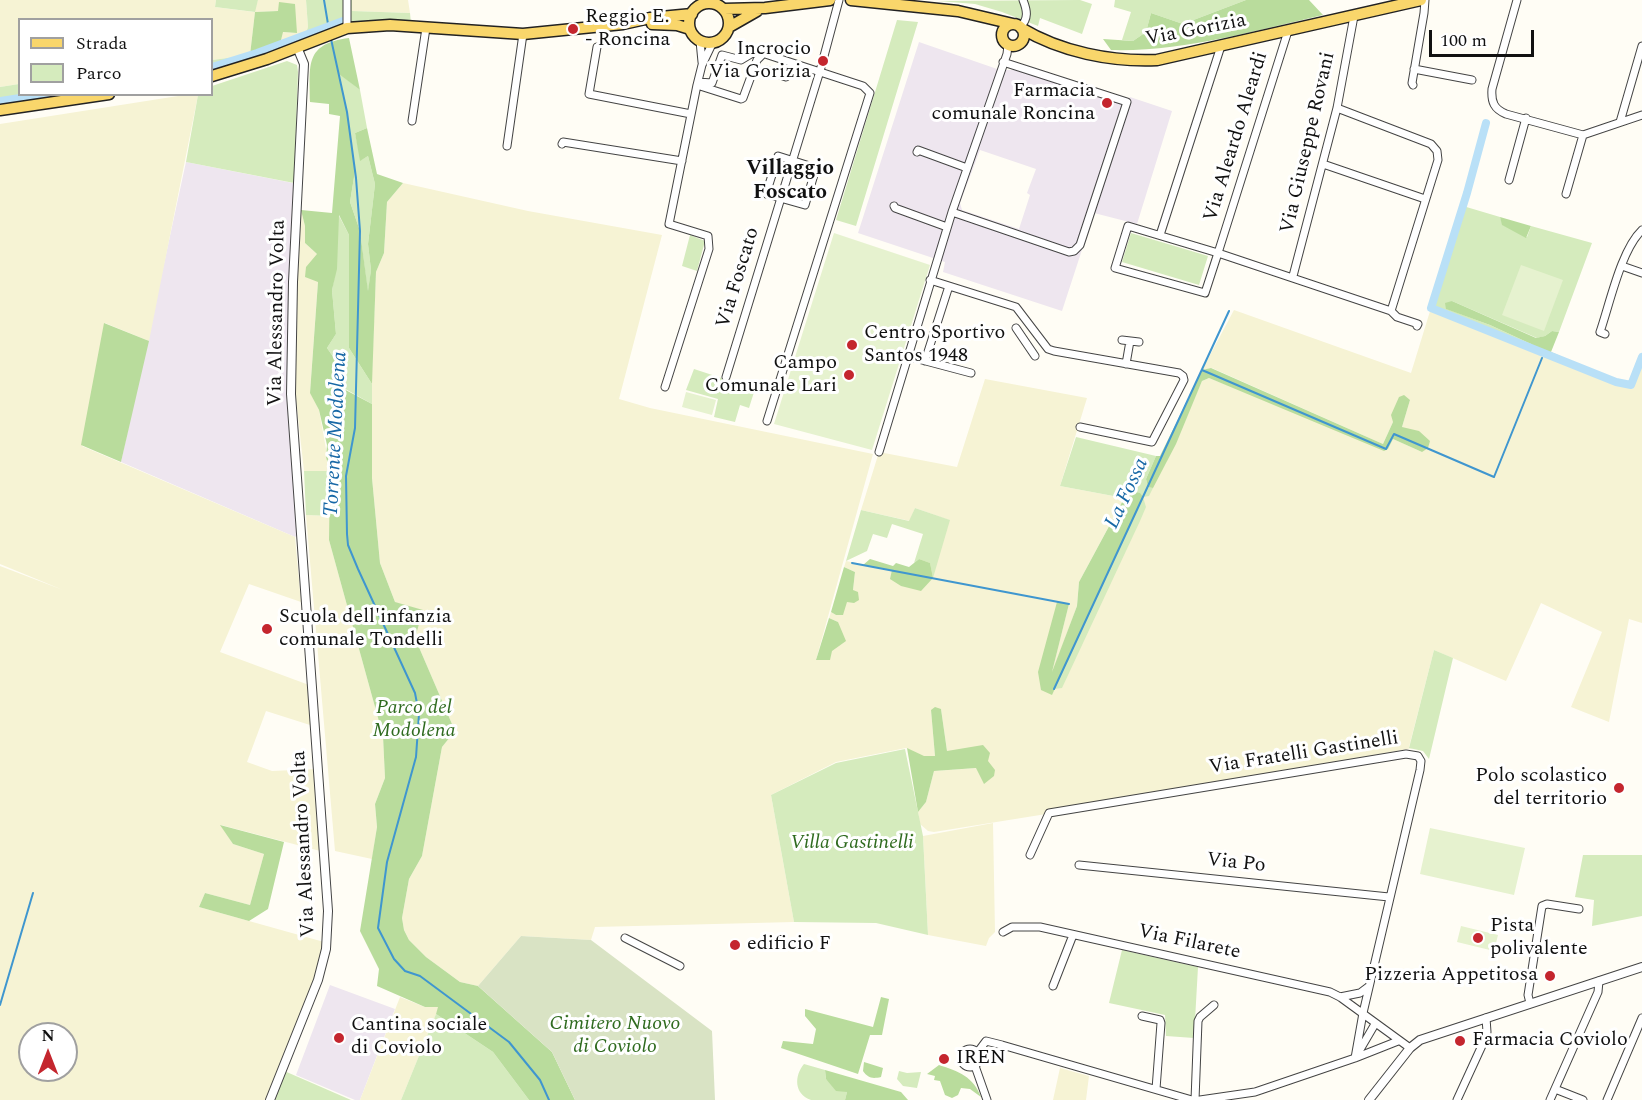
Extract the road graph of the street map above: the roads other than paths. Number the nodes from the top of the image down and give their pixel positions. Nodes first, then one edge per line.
1 (347, 0) edge
2 (830, 0) edge
3 (839, 0) edge
4 (851, 0) edge
5 (1023, 0) edge
6 (1423, 0) edge
7 (1517, 0) edge
8 (704, 2) edge
9 (718, 5) edge
10 (765, 8) junction
11 (692, 14) junction
12 (1354, 16) junction
13 (982, 17) junction
14 (623, 24) junction
15 (729, 27) junction
16 (1018, 27) junction
17 (426, 28) junction
18 (344, 29) junction
19 (690, 29) junction
20 (1288, 31) junction
21 (523, 34) junction
22 (700, 41) junction
23 (713, 42) junction
24 (1009, 42) junction
25 (1047, 42) junction
26 (1221, 46) junction
27 (1642, 46) edge
28 (297, 47) junction
29 (597, 47) dead end
30 (764, 53) junction
31 (783, 60) junction
32 (1003, 62) junction
33 (702, 65) junction
34 (1414, 69) junction
35 (766, 70) dead end
36 (820, 71) junction
37 (213, 76) edge
38 (1472, 80) dead end
39 (697, 84) junction
40 (1413, 85) dead end
41 (711, 86) junction
42 (95, 96) edge
43 (1337, 108) junction
44 (0, 110) edge
45 (691, 114) junction
46 (1642, 115) edge
47 (1526, 118) junction
48 (412, 121) dead end
49 (1620, 122) junction
50 (1582, 135) junction
51 (562, 144) dead end
52 (507, 146) dead end
53 (917, 152) dead end
54 (682, 161) junction
55 (792, 161) junction
56 (1323, 164) junction
57 (967, 168) junction
58 (1509, 180) dead end
59 (1566, 194) dead end
60 (782, 198) junction
61 (1425, 199) junction
62 (894, 206) dead end
63 (952, 212) junction
64 (947, 227) junction
65 (1642, 230) edge
66 (1160, 235) junction
67 (1218, 253) junction
68 (1622, 266) junction
69 (1642, 273) edge
70 (1293, 276) junction
71 (930, 280) junction
72 (949, 286) junction
73 (1392, 311) junction
74 (1417, 326) dead end
75 (1016, 328) dead end
76 (1035, 331) junction
77 (1605, 333) dead end
78 (1024, 340) junction
79 (1139, 342) dead end
80 (907, 356) junction
81 (1035, 356) dead end
82 (925, 361) junction
83 (1126, 364) junction
84 (971, 373) dead end
85 (726, 377) dead end
86 (665, 387) dead end
87 (767, 421) dead end
88 (1080, 428) dead end
89 (879, 452) dead end
90 (1030, 855) dead end
91 (1079, 865) dead end
92 (1389, 897) junction
93 (1579, 909) dead end
94 (1003, 932) dead end
95 (1073, 935) junction
96 (625, 938) dead end
97 (680, 966) dead end
98 (1642, 967) edge
99 (1599, 981) junction
100 (1053, 986) dead end
101 (1369, 987) junction
102 (1340, 997) junction
103 (1530, 1003) junction
104 (1214, 1005) dead end
105 (1363, 1013) junction
106 (1142, 1016) dead end
107 (1486, 1018) junction
108 (1642, 1018) edge
109 (1376, 1024) junction
110 (1398, 1041) junction
111 (1410, 1048) junction
112 (977, 1053) junction
113 (1355, 1058) junction
114 (975, 1066) junction
115 (1156, 1089) junction
116 (1555, 1089) junction
117 (1256, 1096) edge
118 (270, 1100) edge
119 (987, 1100) edge
120 (1193, 1100) edge
121 (1200, 1100) edge
122 (1369, 1100) edge
123 (1457, 1100) edge
124 (1550, 1100) edge
125 (1582, 1100) edge
126 (1607, 1100) edge

1 - 18 street
2 - 10 main road
3 - 36 street, Via Foscato
4 - 13 main road, Via Gorizia
5 - 16 street
6 - 12 main road, Via Gorizia
6 - 34 street
7 - 47 street
8 - 9 main road
8 - 11 main road
9 - 10 main road
9 - 15 main road
10 - 15 main road
11 - 14 main road
11 - 19 main road
12 - 20 main road, Via Gorizia
12 - 43 street, Via Giuseppe Rovani
13 - 16 main road, Via Gorizia
13 - 24 main road
14 - 19 main road
14 - 21 main road
15 - 23 main road
16 - 24 main road
16 - 24 main road
16 - 25 main road, Via Gorizia
17 - 18 main road
17 - 21 main road
17 - 48 street
18 - 28 main road
19 - 22 main road
20 - 26 main road, Via Gorizia
20 - 67 street, Via Aleardo Aleardi
21 - 52 street
22 - 23 main road
22 - 33 street
23 - 33 street
24 - 25 main road, Via Gorizia
24 - 32 street
25 - 26 main road, Via Gorizia
26 - 66 street
27 - 49 street
28 - 37 main road
28 - 118 street, Via Alessandro Volta
29 - 45 street
30 - 31 street
30 - 41 street
30 - 41 street
31 - 35 street
31 - 36 street
32 - 57 street
32 - 63 street
33 - 39 street
34 - 38 street
34 - 40 street
36 - 55 street, Via Foscato
36 - 87 street
39 - 41 street
39 - 45 street
42 - 44 main road
43 - 56 street, Via Giuseppe Rovani
43 - 61 street
45 - 54 street
46 - 49 street
47 - 50 street
47 - 58 street
49 - 50 street
50 - 59 street
51 - 54 street
53 - 57 street
54 - 86 street
55 - 60 street, Via Foscato
55 - 60 street
55 - 60 street
56 - 61 street
56 - 70 street, Via Giuseppe Rovani
57 - 63 street
60 - 85 street, Via Foscato
61 - 73 street
62 - 64 street
63 - 64 street
64 - 71 street
65 - 68 street
66 - 67 street, Via Aleardo Aleardi
66 - 67 street, Via Aleardo Aleardi
67 - 70 street
68 - 69 street
68 - 77 street
70 - 73 street
71 - 72 street
71 - 80 street
72 - 76 street
72 - 82 street
73 - 74 street
75 - 78 street
76 - 78 street
76 - 83 street
78 - 81 street
79 - 83 street
80 - 82 street
80 - 89 street
82 - 84 street
83 - 88 street
90 - 92 street, Via Fratelli Gastinelli
91 - 92 street, Via Po
92 - 101 street, Via Fratelli Gastinelli
93 - 103 street
94 - 95 street, Via Filarete
95 - 100 street
95 - 102 street, Via Filarete
96 - 97 street
98 - 99 street
99 - 103 street
99 - 116 street
101 - 102 street
101 - 105 street, Via Fratelli Gastinelli
102 - 105 street, Via Filarete
103 - 107 street
104 - 120 street
105 - 109 street
105 - 113 street, Via Fratelli Gastinelli
106 - 115 street
107 - 111 street
107 - 123 street
108 - 126 street
109 - 110 street
109 - 113 street
110 - 111 street
110 - 113 street
111 - 122 street
112 - 114 street
112 - 114 street
112 - 115 street
113 - 117 street
114 - 119 street
115 - 120 street
116 - 124 street
116 - 125 street
117 - 121 street

